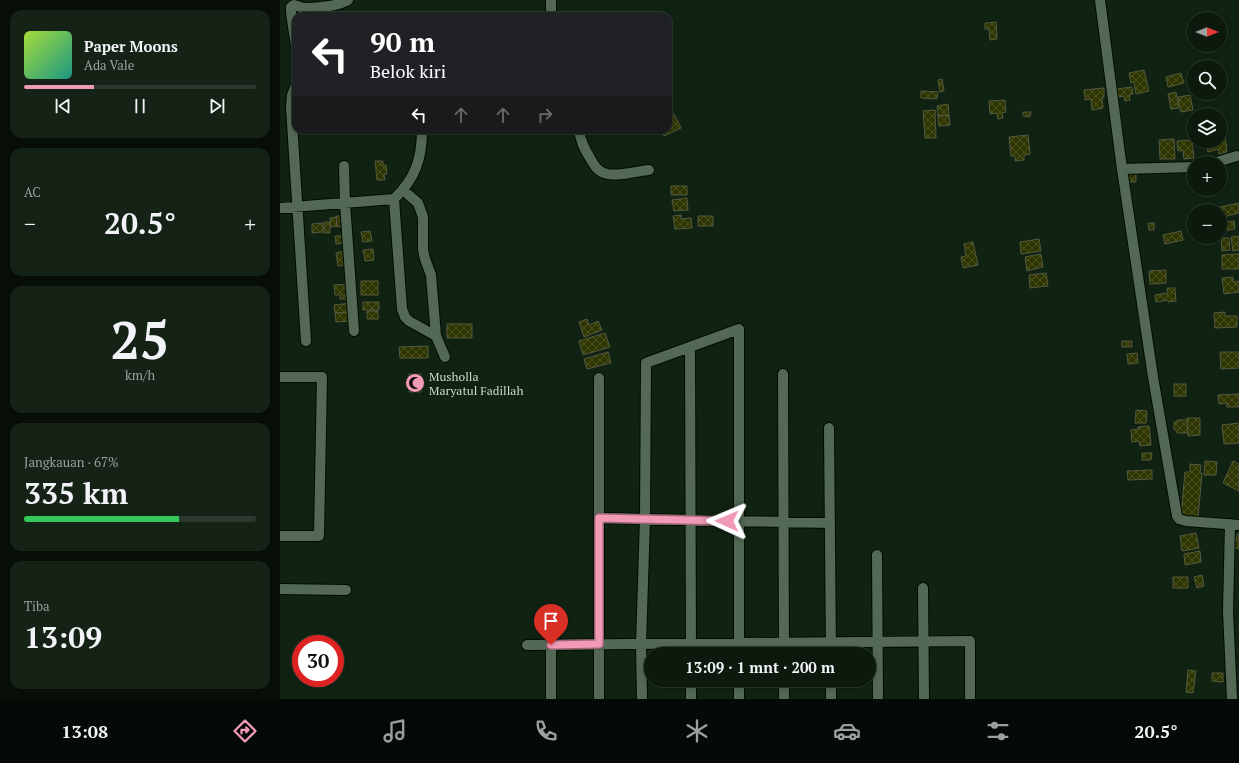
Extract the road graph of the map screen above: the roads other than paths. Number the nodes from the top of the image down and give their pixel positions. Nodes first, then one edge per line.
1 (348, 0) edge
2 (551, 0) edge
3 (1100, 0) edge
4 (551, 12) edge
5 (292, 15) edge
6 (292, 95) edge
7 (292, 107) edge
8 (294, 134) edge
9 (422, 134) edge
10 (580, 134) edge
11 (1238, 158) edge
12 (1227, 160) edge
13 (344, 166) dead end
14 (1187, 167) edge
15 (1122, 169) junction
16 (649, 170) dead end
17 (404, 190) junction
18 (394, 200) junction
19 (345, 203) junction
20 (298, 207) junction
21 (280, 208) edge
22 (354, 331) dead end
23 (436, 336) junction
24 (306, 341) dead end
25 (690, 347) junction
26 (445, 357) dead end
27 (783, 374) dead end
28 (280, 377) edge
29 (599, 378) dead end
30 (829, 428) dead end
31 (599, 518) junction
32 (645, 519) junction
33 (690, 520) junction
34 (739, 521) junction
35 (784, 522) junction
36 (830, 523) junction
37 (1234, 524) edge
38 (280, 536) edge
39 (877, 555) dead end
40 (923, 588) dead end
41 (280, 589) edge
42 (346, 590) dead end
43 (831, 642) junction
44 (878, 642) junction
45 (923, 642) junction
46 (739, 643) junction
47 (784, 643) junction
48 (599, 644) junction
49 (641, 644) junction
50 (691, 644) junction
51 (527, 645) dead end
52 (551, 645) junction
53 (739, 647) edge
54 (784, 647) edge
55 (831, 647) edge
56 (691, 687) edge
57 (739, 687) edge
58 (784, 687) edge
59 (831, 687) edge
60 (551, 699) edge
61 (598, 699) edge
62 (642, 699) edge
63 (691, 699) edge
64 (739, 699) edge
65 (784, 699) edge
66 (831, 699) edge
67 (878, 699) edge
68 (924, 699) edge
69 (970, 699) edge
70 (1232, 699) edge

1 - 5 street
2 - 4 street
3 - 15 street
6 - 7 street
8 - 20 street
9 - 17 street
10 - 16 street
11 - 12 street
13 - 19 street
14 - 15 street
15 - 37 street
17 - 18 street
17 - 23 street
18 - 19 street
18 - 23 street
19 - 20 street
19 - 22 street
20 - 21 street
20 - 24 street
23 - 26 street
25 - 32 street
25 - 33 street
25 - 34 street
27 - 35 street
28 - 38 street
29 - 31 street
30 - 36 street
31 - 32 street
31 - 48 street
32 - 33 street
32 - 49 street
33 - 34 street
33 - 50 street
34 - 35 street
34 - 46 street
35 - 36 street
35 - 47 street
36 - 43 street
37 - 70 street
39 - 44 street
40 - 45 street
41 - 42 street
43 - 44 street
43 - 47 street
43 - 55 street
44 - 45 street
44 - 67 street
45 - 68 street
45 - 69 street
46 - 47 street
46 - 50 street
46 - 53 street
47 - 54 street
48 - 49 street
48 - 52 street
48 - 61 street
49 - 50 street
49 - 62 street
51 - 52 street
52 - 60 street
56 - 63 street
57 - 64 street
58 - 65 street
59 - 66 street

